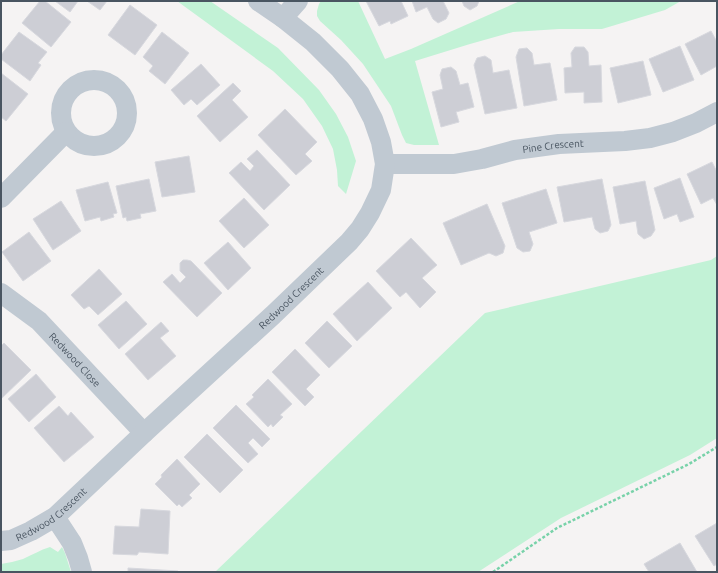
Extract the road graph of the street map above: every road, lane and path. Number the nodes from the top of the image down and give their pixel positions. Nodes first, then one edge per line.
1 (258, 1) edge
2 (298, 1) edge
3 (283, 18) junction
4 (717, 112) edge
5 (66, 132) dead end
6 (385, 164) junction
7 (1, 198) edge
8 (1, 293) edge
9 (144, 433) junction
10 (717, 446) edge
11 (55, 517) junction
12 (1, 541) edge
13 (82, 572) edge
14 (493, 572) edge

1 - 3 street, Redwood Crescent
2 - 3 street
3 - 6 street, Redwood Crescent
4 - 6 street, Pine Crescent
5 - 7 street
6 - 9 street, Redwood Crescent
8 - 9 street, Redwood Close
9 - 11 street, Redwood Crescent
10 - 14 path
11 - 12 street, Redwood Crescent
11 - 13 street

